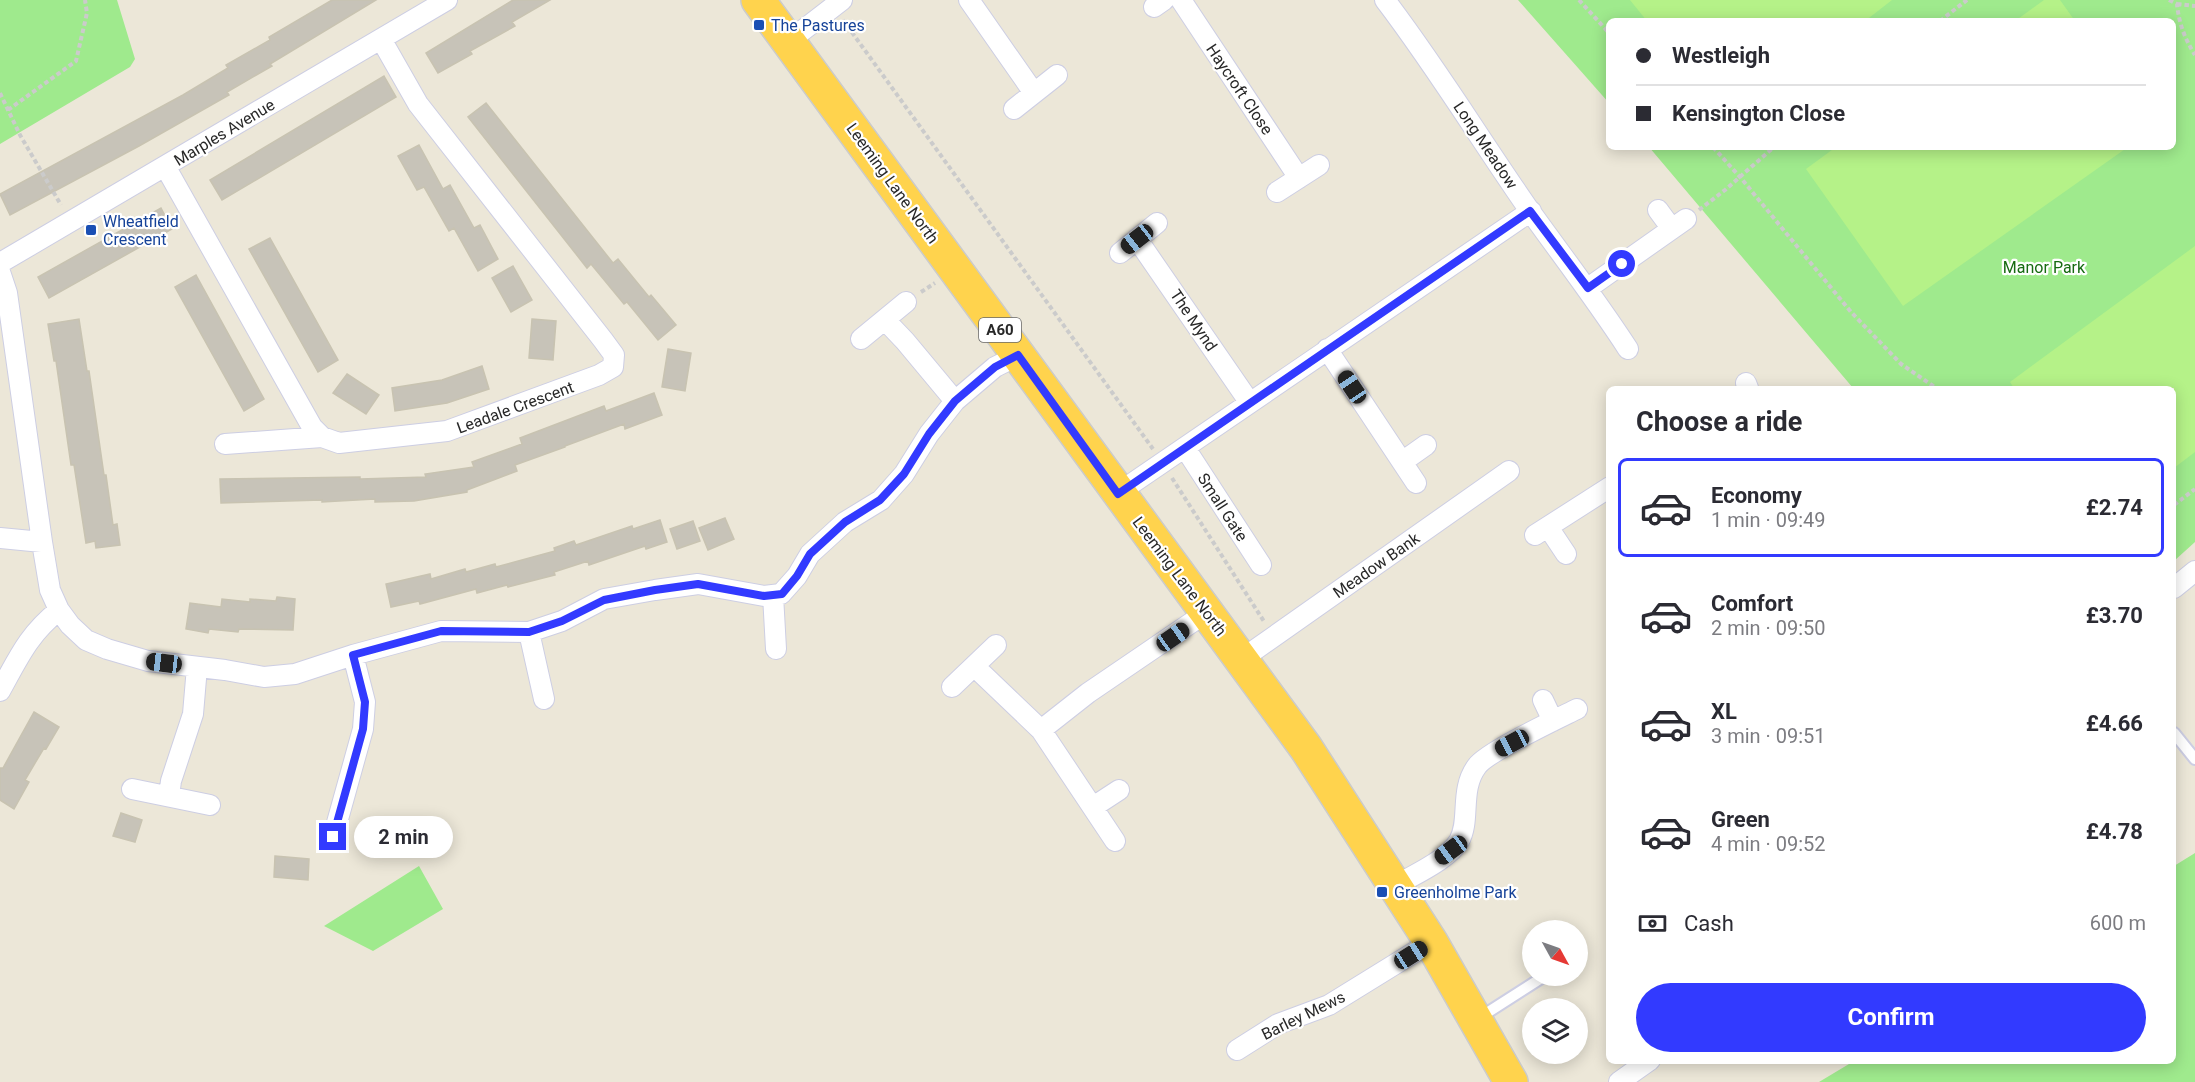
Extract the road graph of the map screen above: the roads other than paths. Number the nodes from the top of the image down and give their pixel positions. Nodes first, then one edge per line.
1 (447, 0) edge
2 (758, 0) edge
3 (969, 0) edge
4 (1181, 0) edge
5 (1385, 0) edge
6 (838, 3) edge
7 (381, 39) junction
8 (789, 41) junction
9 (1057, 75) dead end
10 (1034, 93) junction
11 (1014, 109) dead end
12 (1319, 165) dead end
13 (165, 166) junction
14 (1299, 178) junction
15 (1277, 192) dead end
16 (1658, 210) dead end
17 (1530, 211) junction
18 (1157, 223) dead end
19 (1137, 239) junction
20 (1120, 253) dead end
21 (0, 263) edge
22 (0, 272) edge
23 (1588, 288) junction
24 (906, 302) road end
25 (885, 320) junction
26 (861, 339) dead end
27 (1327, 349) junction
28 (1628, 349) dead end
29 (1018, 355) junction
30 (955, 401) junction
31 (1250, 403) junction
32 (322, 437) junction
33 (225, 444) dead end
34 (1426, 445) dead end
35 (1185, 448) junction
36 (1402, 462) junction
37 (1509, 471) dead end
38 (1416, 483) dead end
39 (1606, 490) edge
40 (1118, 494) junction
41 (0, 537) edge
42 (42, 542) junction
43 (1566, 554) dead end
44 (1261, 565) dead end
45 (2195, 571) edge
46 (2176, 586) edge
47 (773, 595) junction
48 (59, 610) junction
49 (1207, 612) junction
50 (529, 632) junction
51 (996, 645) dead end
52 (776, 649) dead end
53 (353, 655) junction
54 (1242, 659) junction
55 (974, 666) junction
56 (197, 667) junction
57 (952, 687) dead end
58 (0, 691) edge
59 (544, 699) dead end
60 (1543, 700) dead end
61 (1576, 709) dead end
62 (1553, 721) junction
63 (1041, 730) junction
64 (2176, 735) edge
65 (2195, 759) edge
66 (132, 789) dead end
67 (1119, 790) dead end
68 (169, 796) junction
69 (210, 805) dead end
70 (1093, 807) junction
71 (333, 837) dead end
72 (1114, 841) dead end
73 (1395, 886) junction
74 (1431, 942) junction
75 (1528, 986) edge
76 (1476, 1019) junction
77 (1237, 1050) dead end
78 (1644, 1064) edge
79 (1511, 1082) edge
80 (1619, 1082) edge

1 - 7 street, Marples Avenue
2 - 8 highway, Leeming Lane North / A60
3 - 10 street
4 - 14 street, Haycroft Close
5 - 17 street, Long Meadow
6 - 8 street
7 - 13 street, Marples Avenue
7 - 32 street, Leadale Crescent
8 - 29 highway, Leeming Lane North / A60
9 - 10 street
10 - 11 street
12 - 14 street
13 - 21 street, Marples Avenue
13 - 32 street
14 - 15 street
16 - 23 street
17 - 23 street, Long Meadow
17 - 27 street
18 - 19 street
19 - 20 street
19 - 31 street, The Mynd
22 - 42 street
23 - 28 street, Long Meadow
24 - 25 street
25 - 26 street
25 - 30 street
27 - 31 street
27 - 36 street
29 - 30 street
29 - 40 highway, Leeming Lane North / A60
30 - 47 street
31 - 35 street
32 - 33 street
34 - 36 street
35 - 40 street
35 - 44 street, Small Gate
36 - 38 street
37 - 54 street, Meadow Bank
39 - 43 street
40 - 49 highway, Leeming Lane North / A60
41 - 42 street
42 - 48 street
45 - 46 street
47 - 50 street
47 - 52 street
48 - 56 street
48 - 58 street
49 - 54 highway, Leeming Lane North / A60
49 - 63 street
50 - 53 street
50 - 59 street
51 - 55 street
53 - 56 street
53 - 71 street
54 - 73 highway, Leeming Lane North / A60
55 - 57 street
55 - 63 street
56 - 68 street
60 - 62 street
61 - 62 street
62 - 73 street
63 - 70 street
64 - 65 lane
66 - 68 street
67 - 70 street
68 - 69 street
70 - 72 street
73 - 74 highway, Leeming Lane North / A60
74 - 76 highway, Leeming Lane North / A60
74 - 77 street, Barley Mews
75 - 76 lane
76 - 79 highway, Leeming Lane North / A60
78 - 80 street

